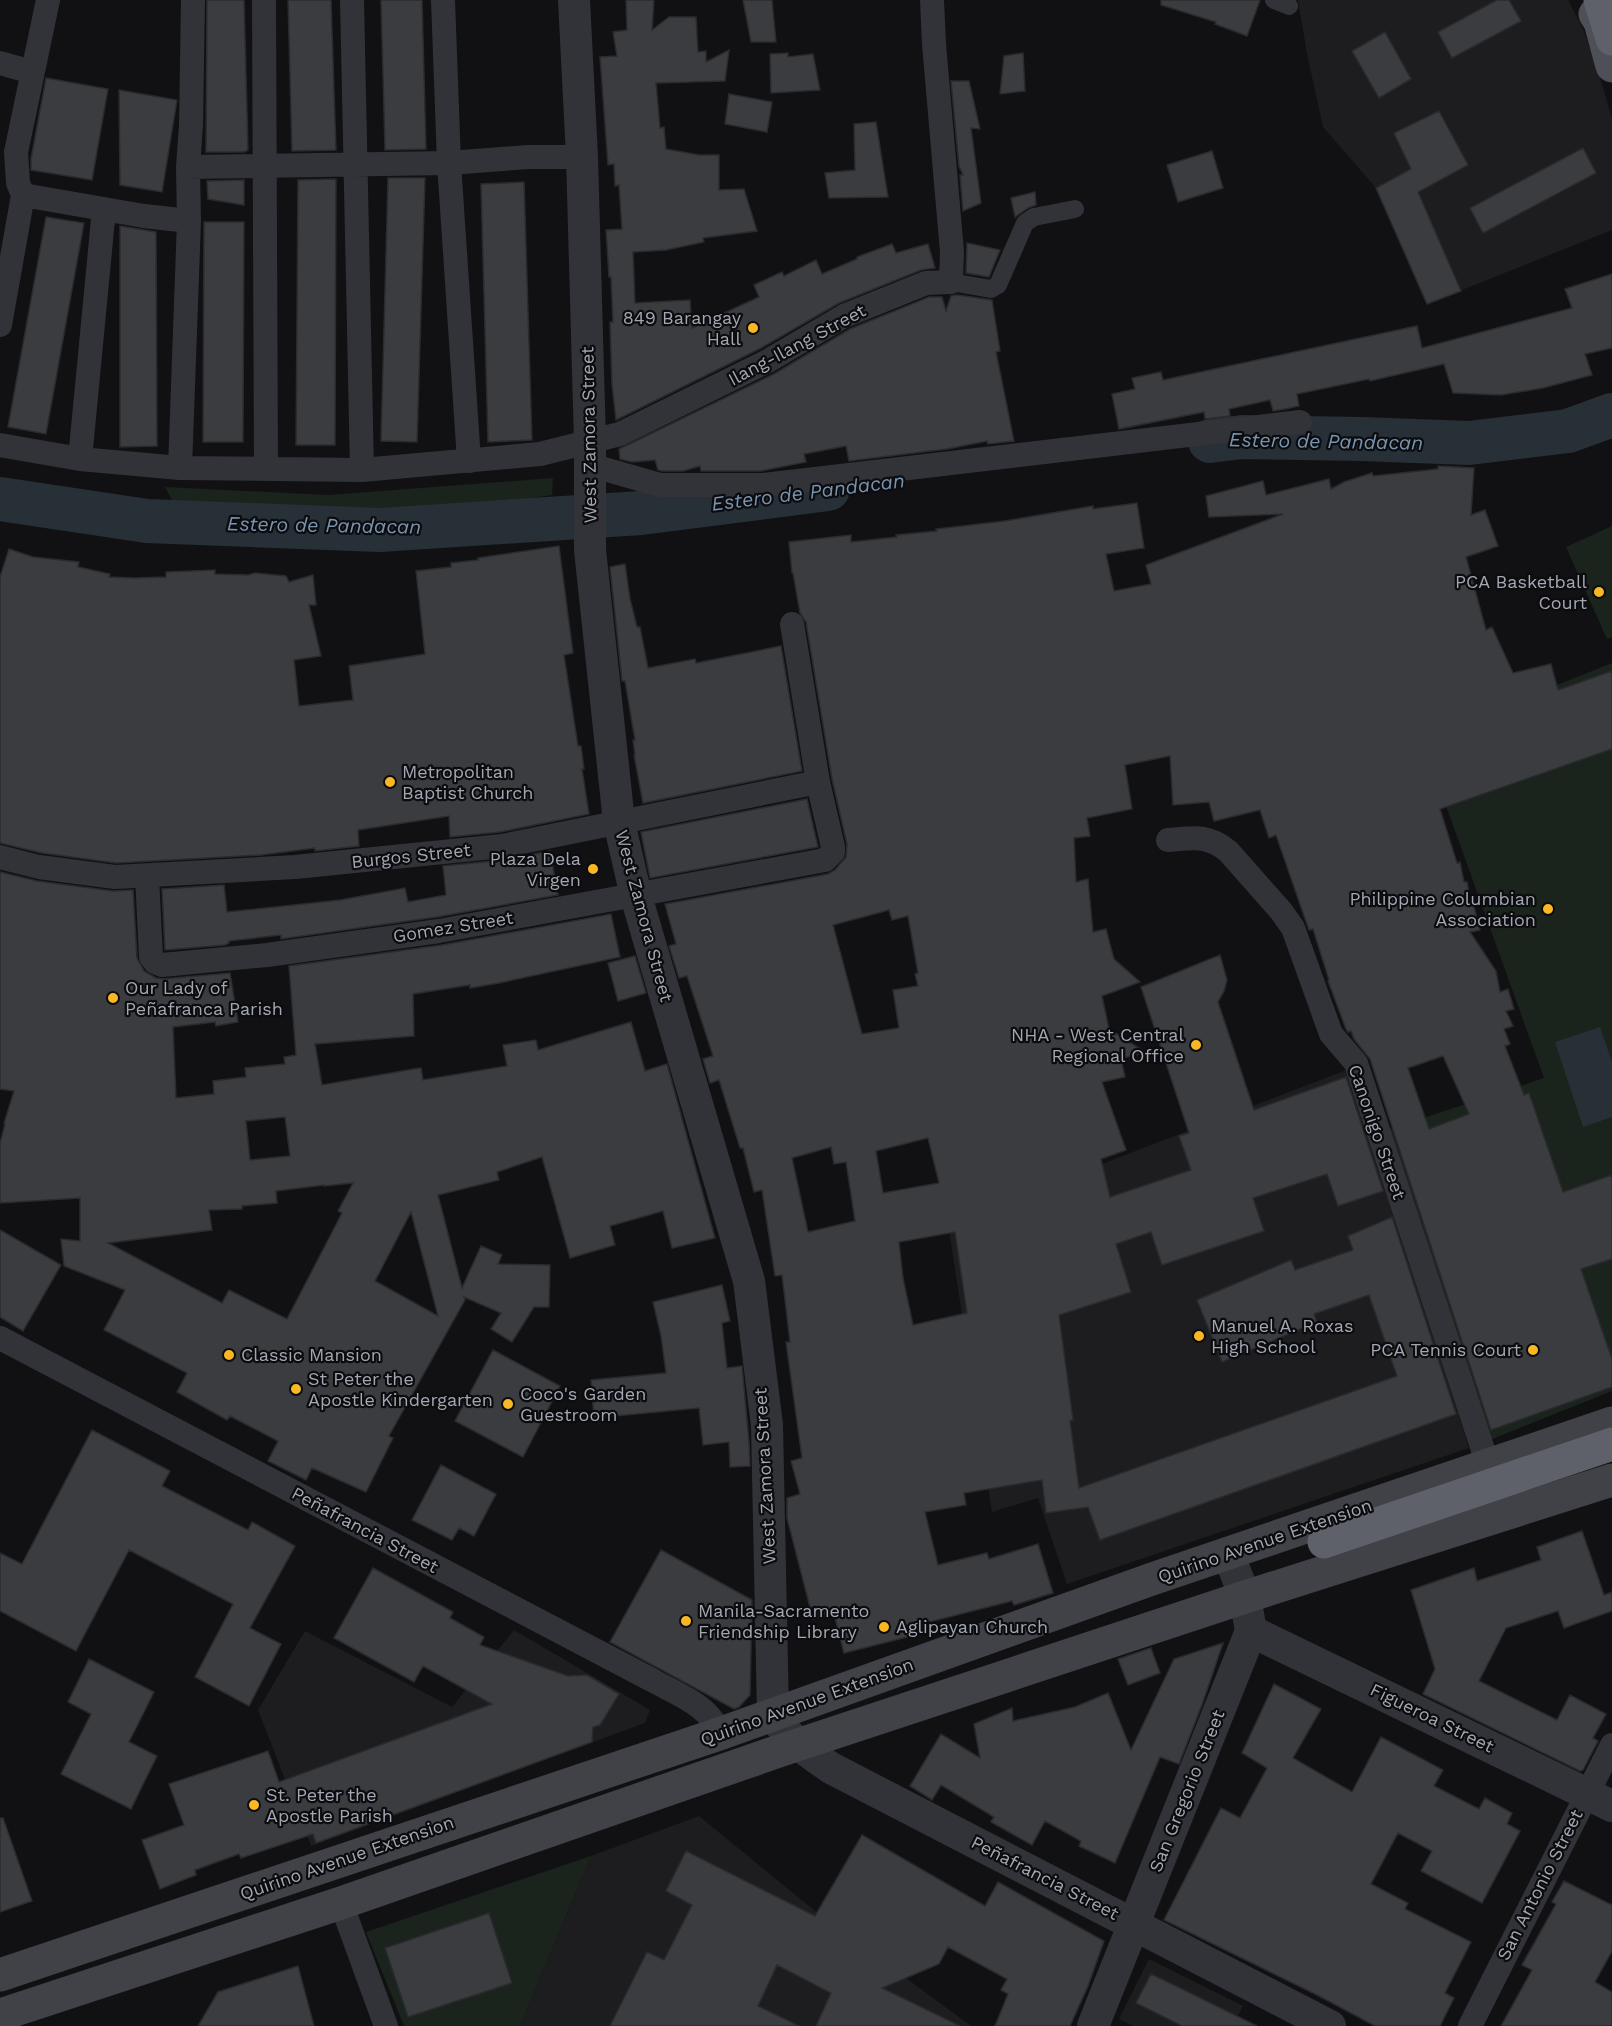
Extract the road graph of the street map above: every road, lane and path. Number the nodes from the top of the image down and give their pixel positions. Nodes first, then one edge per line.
1 (48, 0) edge
2 (193, 0) edge
3 (264, 0) edge
4 (352, 0) edge
5 (444, 0) edge
6 (574, 0) edge
7 (932, 0) edge
8 (1585, 0) edge
9 (1600, 0) edge
10 (1612, 39) edge
11 (0, 63) edge
12 (1612, 66) edge
13 (32, 72) junction
14 (8, 149) edge
15 (582, 157) junction
16 (449, 163) junction
17 (356, 165) junction
18 (188, 167) junction
19 (266, 167) junction
20 (23, 195) junction
21 (104, 209) junction
22 (1075, 209) dead end
23 (189, 221) junction
24 (951, 282) junction
25 (0, 325) edge
26 (1300, 422) dead end
27 (0, 445) edge
28 (80, 459) junction
29 (469, 461) junction
30 (590, 461) junction
31 (180, 468) junction
32 (266, 469) junction
33 (363, 470) junction
34 (792, 624) dead end
35 (818, 782) junction
36 (619, 822) junction
37 (1168, 840) dead end
38 (0, 856) edge
39 (147, 876) junction
40 (636, 896) junction
41 (0, 1338) edge
42 (1612, 1423) edge
43 (1612, 1444) edge
44 (1488, 1465) junction
45 (1612, 1480) edge
46 (1324, 1542) dead end
47 (1228, 1553) junction
48 (1245, 1597) junction
49 (1251, 1631) junction
50 (773, 1714) junction
51 (719, 1734) junction
52 (798, 1745) junction
53 (1612, 1745) edge
54 (1599, 1800) edge
55 (341, 1903) junction
56 (1135, 1924) junction
57 (118, 1936) junction
58 (131, 1972) junction
59 (0, 1975) edge
60 (0, 2015) edge
61 (386, 2026) edge
62 (1093, 2026) edge
63 (1330, 2026) edge
64 (1470, 2026) edge

1 - 13 street
2 - 18 street
3 - 19 street
4 - 17 street
5 - 16 street
6 - 15 street, West Zamora Street
7 - 24 street
8 - 12 main road
9 - 10 highway
11 - 13 street
13 - 14 street
14 - 20 street
15 - 16 street
15 - 30 street, West Zamora Street
16 - 17 street
16 - 29 street
17 - 19 street
17 - 33 street
18 - 19 street
18 - 23 street
19 - 32 street
20 - 21 street
20 - 25 street
21 - 23 street
21 - 28 street
22 - 24 street, Ilang-Ilang Street
23 - 31 street
24 - 30 street, Ilang-Ilang Street
26 - 30 street
27 - 28 street, Ilang-Ilang Street
28 - 31 street, Ilang-Ilang Street
29 - 30 street, Ilang-Ilang Street
29 - 33 street, Ilang-Ilang Street
30 - 36 street, West Zamora Street
31 - 32 street, Ilang-Ilang Street
32 - 33 street, Ilang-Ilang Street
34 - 35 street
35 - 36 street, Burgos Street
35 - 40 street, Gomez Street
36 - 39 street, Burgos Street
36 - 40 street, West Zamora Street
37 - 44 street, Canonigo Street
38 - 39 street, Burgos Street
39 - 40 street, Gomez Street
40 - 50 street, West Zamora Street
41 - 51 street, Peñafrancia Street
42 - 44 main road, Quirino Avenue Extension
43 - 46 highway
44 - 47 main road, Quirino Avenue Extension
45 - 48 main road, Quirino Avenue Extension
47 - 48 street
47 - 50 main road, Quirino Avenue Extension
48 - 49 street
48 - 52 main road, Quirino Avenue Extension
49 - 54 street, Figueroa Street
49 - 56 street, San Gregorio Street
50 - 51 main road, Quirino Avenue Extension
50 - 52 street, Peñafrancia Street
51 - 57 main road, Quirino Avenue Extension
52 - 55 main road, Quirino Avenue Extension
52 - 56 street, Peñafrancia Street
53 - 54 street, San Antonio Street
54 - 64 street, San Antonio Street
55 - 58 main road, Quirino Avenue Extension
55 - 61 street
56 - 62 street, San Gregorio Street
56 - 63 street, Peñafrancia Street
57 - 58 main road
57 - 59 main road, Quirino Avenue Extension
58 - 60 main road, Quirino Avenue Extension

